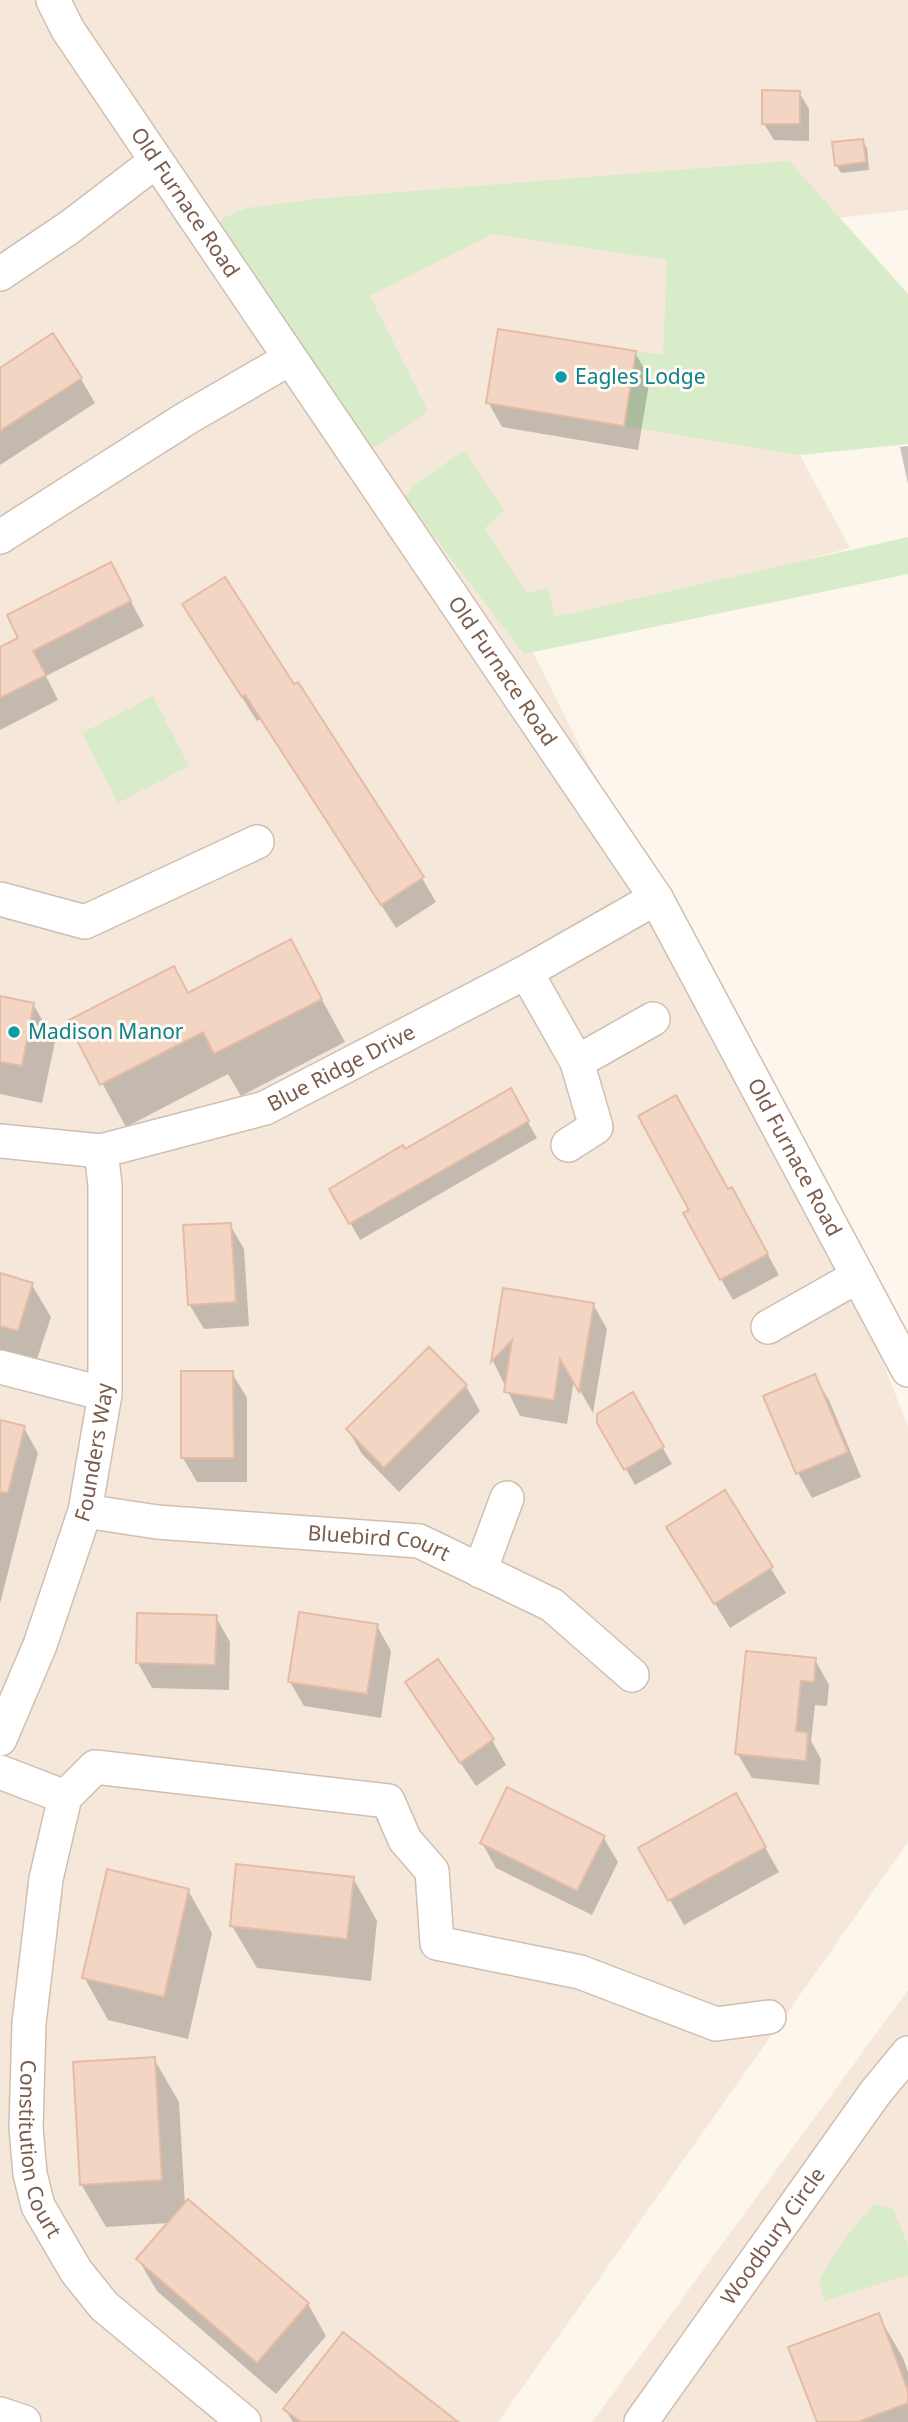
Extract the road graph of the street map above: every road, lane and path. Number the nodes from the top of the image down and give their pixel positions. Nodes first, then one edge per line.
1 (53, 0) edge
2 (156, 161) junction
3 (0, 274) edge
4 (289, 359) junction
5 (0, 537) edge
6 (257, 842) dead end
7 (656, 898) junction
8 (0, 899) edge
9 (526, 972) junction
10 (653, 1019) dead end
11 (577, 1062) junction
12 (0, 1141) edge
13 (568, 1145) dead end
14 (100, 1151) junction
15 (858, 1276) junction
16 (768, 1327) dead end
17 (0, 1367) edge
18 (908, 1370) edge
19 (104, 1394) junction
20 (507, 1498) dead end
21 (85, 1511) junction
22 (480, 1571) junction
23 (632, 1675) dead end
24 (0, 1739) edge
25 (0, 1772) edge
26 (65, 1797) junction
27 (769, 2017) dead end
28 (908, 2053) edge
29 (0, 2414) edge
30 (24, 2422) edge
31 (244, 2422) edge
32 (641, 2422) edge

1 - 2 street, Old Furnace Road
2 - 3 street
2 - 4 street, Old Furnace Road
4 - 5 street
4 - 7 street, Old Furnace Road
6 - 8 street
7 - 9 street, Blue Ridge Drive
7 - 15 street, Old Furnace Road
9 - 11 street
9 - 14 street, Blue Ridge Drive
10 - 11 street
11 - 13 street
12 - 14 street, Blue Ridge Drive
14 - 19 street, Founders Way
15 - 16 street
15 - 18 street, Old Furnace Road
17 - 19 street
19 - 21 street, Founders Way
20 - 22 street
21 - 22 street, Bluebird Court
21 - 24 street, Founders Way
22 - 23 street, Bluebird Court
25 - 26 street
26 - 27 street
26 - 31 street, Constitution Court
28 - 32 street, Woodbury Circle
29 - 30 street

